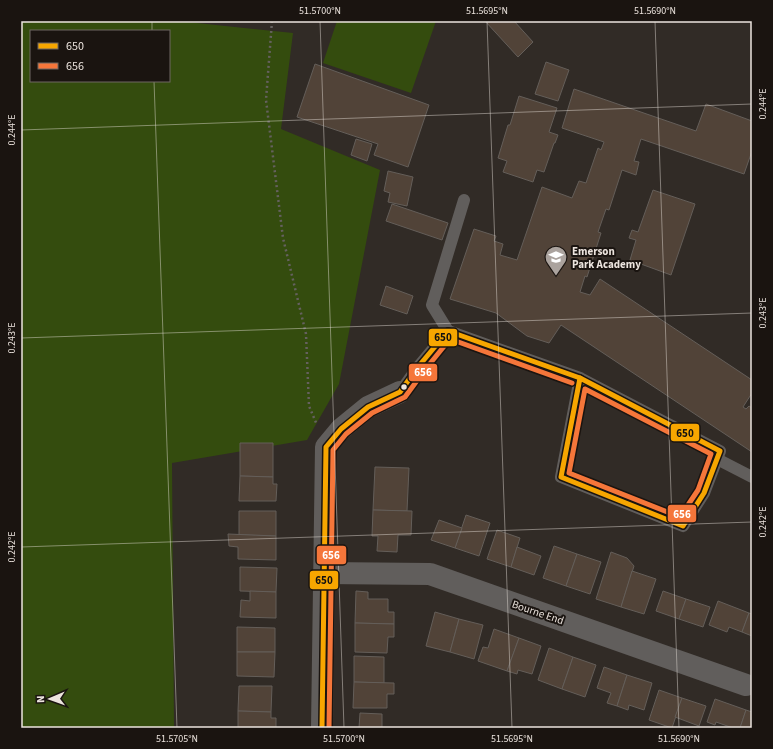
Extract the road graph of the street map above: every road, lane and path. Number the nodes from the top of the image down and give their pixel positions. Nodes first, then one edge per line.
1 (272, 21) edge
2 (464, 200) dead end
3 (448, 331) junction
4 (580, 378) junction
5 (400, 392) joint
6 (326, 447) junction
7 (717, 459) junction
8 (752, 477) edge
9 (324, 573) junction
10 (746, 685) dead end
11 (322, 728) edge

1 - 6 path
2 - 3 lane
3 - 4 lane
3 - 5 lane
4 - 7 lane
4 - 7 lane
5 - 6 street
6 - 9 street
7 - 8 lane
9 - 10 street, Bourne End
9 - 11 street

